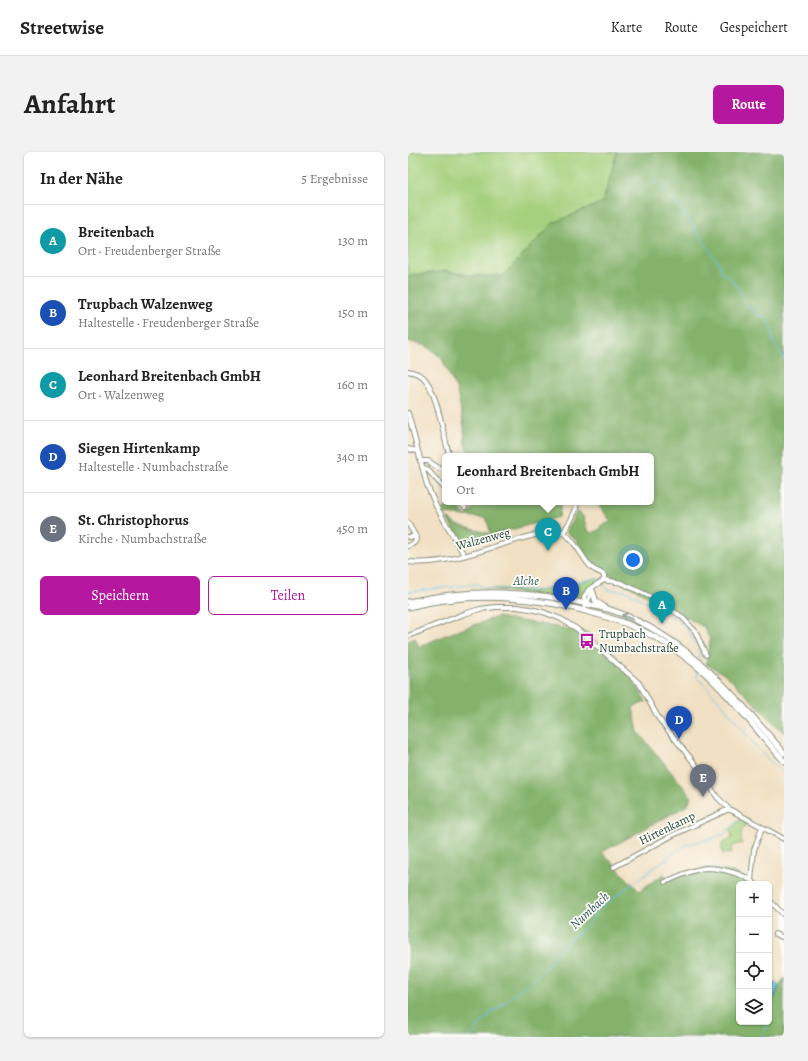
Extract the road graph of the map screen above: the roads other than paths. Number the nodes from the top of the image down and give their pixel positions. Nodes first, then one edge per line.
1 (408, 371) edge
2 (408, 413) edge
3 (408, 449) edge
4 (418, 451) junction
5 (449, 453) edge
6 (420, 461) junction
7 (422, 467) junction
8 (442, 470) edge
9 (442, 486) edge
10 (462, 505) edge
11 (576, 505) edge
12 (465, 507) dead end
13 (408, 523) edge
14 (563, 533) junction
15 (408, 537) edge
16 (416, 537) junction
17 (408, 546) edge
18 (464, 555) junction
19 (408, 562) edge
20 (604, 580) junction
21 (592, 589) junction
22 (408, 602) edge
23 (585, 604) junction
24 (408, 607) edge
25 (584, 610) junction
26 (611, 610) junction
27 (408, 636) edge
28 (706, 655) dead end
29 (698, 665) junction
30 (784, 753) edge
31 (784, 761) edge
32 (729, 809) junction
33 (762, 827) junction
34 (784, 839) edge
35 (614, 867) dead end
36 (751, 880) joint
37 (665, 882) dead end
38 (772, 903) edge
39 (784, 915) edge
40 (775, 934) dead end
41 (784, 938) edge

1 - 5 street
2 - 4 street
3 - 4 street
4 - 6 street
6 - 7 street
6 - 8 street
7 - 9 street
7 - 18 street
10 - 12 street
11 - 14 street
13 - 16 street
14 - 18 street, Walzenweg
14 - 20 street
15 - 16 street
16 - 17 street
18 - 19 street, Walzenweg
20 - 21 street
20 - 28 street
21 - 23 street
21 - 26 main road
22 - 23 main road
23 - 25 street
23 - 26 main road
24 - 25 main road
25 - 29 main road
29 -> 26 main road
27 - 32 street
29 - 30 main road
29 - 31 main road
32 - 33 street
32 - 35 street, Hirtenkamp
33 - 34 street
33 - 36 street
36 - 37 street
38 - 39 street
40 - 41 street

